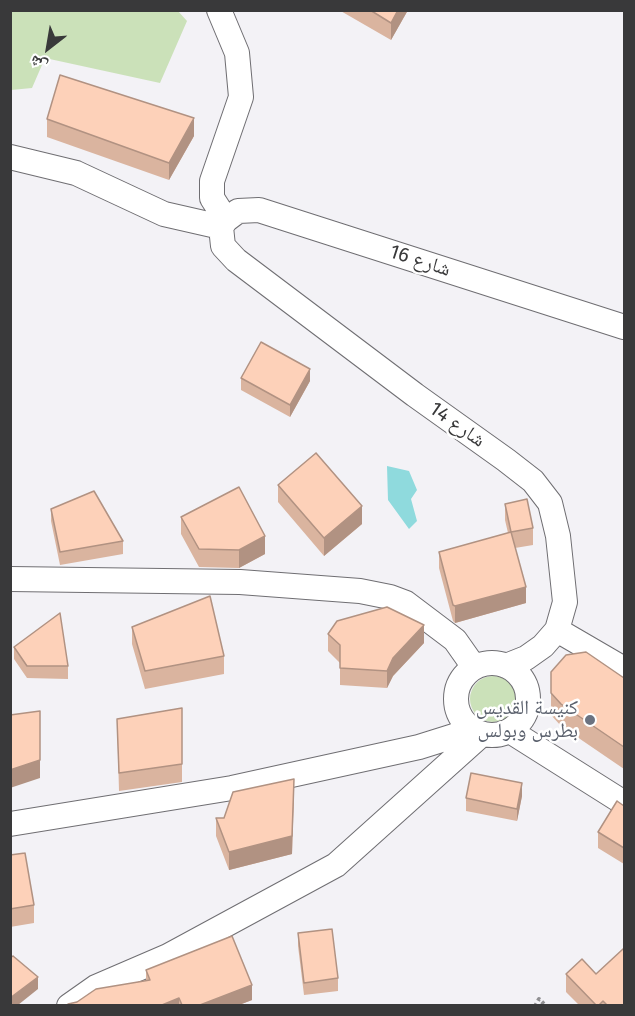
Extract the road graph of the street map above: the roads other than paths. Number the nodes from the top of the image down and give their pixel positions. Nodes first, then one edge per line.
1 (219, 10) edge
2 (10, 157) edge
3 (223, 223) junction
4 (624, 327) edge
5 (10, 579) edge
6 (557, 630) junction
7 (506, 666) junction
8 (474, 667) junction
9 (624, 669) edge
10 (476, 731) junction
11 (510, 731) junction
12 (624, 803) edge
13 (10, 824) edge
14 (69, 1005) edge

1 - 3 street, شارع 14
2 - 3 street
3 - 4 street, شارع 16
3 - 6 street, شارع 14
5 - 8 street
6 - 7 street, شارع 14
6 - 9 street
7 - 8 street
7 - 11 street
8 - 10 street
10 - 11 street
10 - 13 street
10 - 14 street
11 - 12 street

